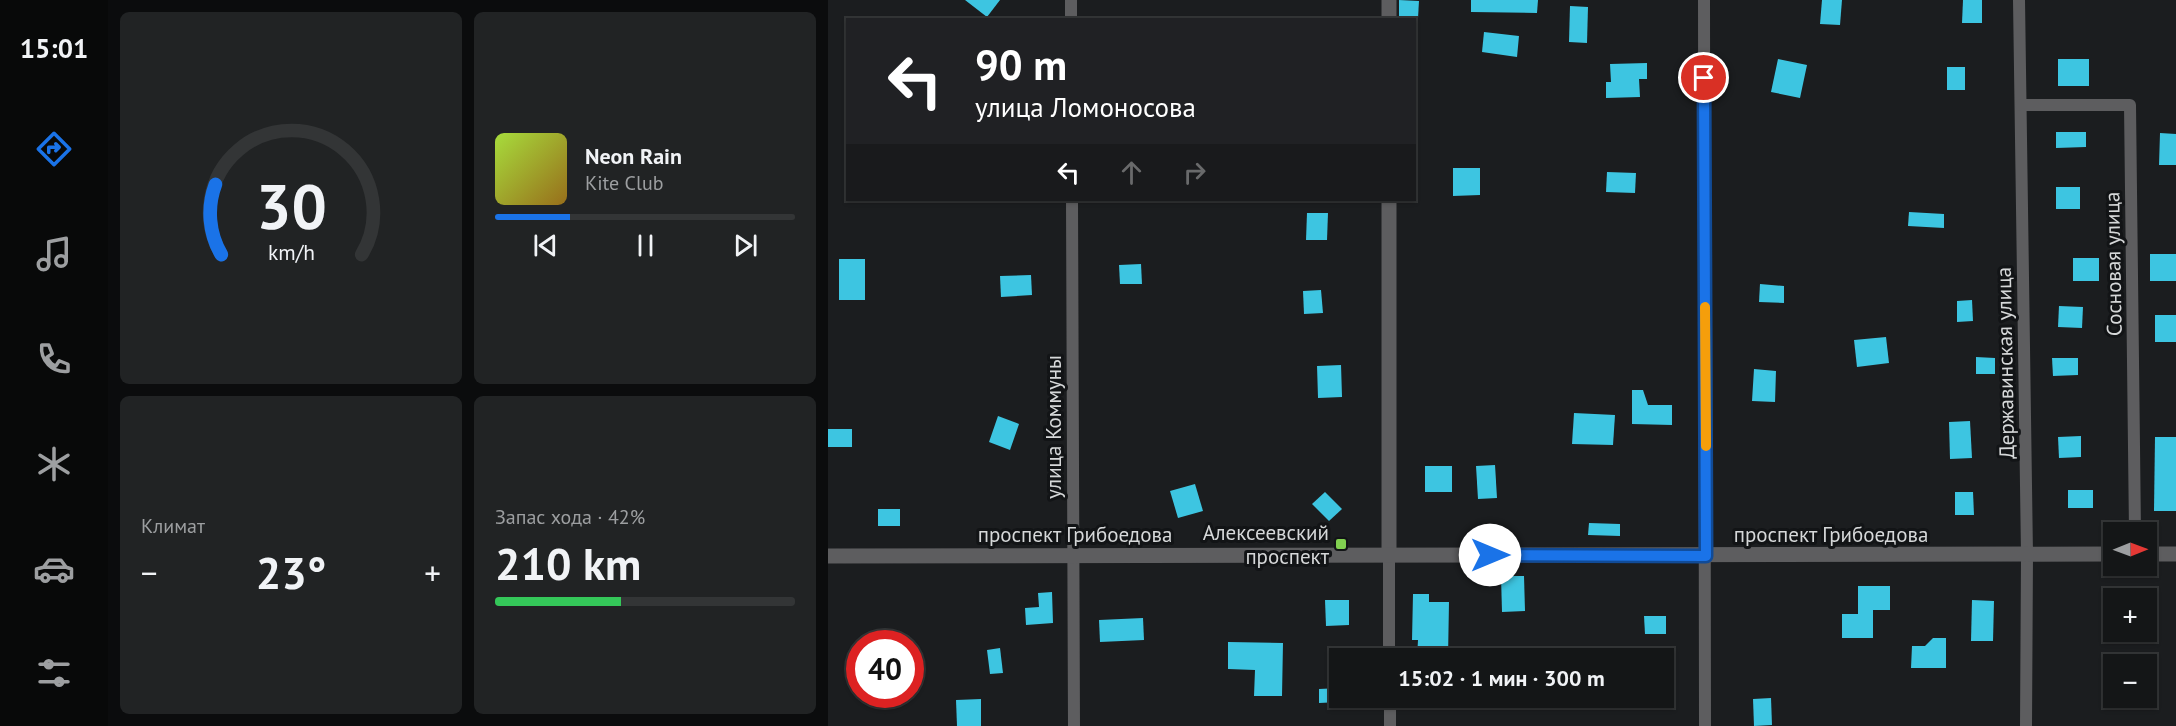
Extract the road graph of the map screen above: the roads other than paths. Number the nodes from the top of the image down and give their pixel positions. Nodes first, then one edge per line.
1 (1071, 0) edge
2 (1389, 0) edge
3 (1704, 0) edge
4 (2019, 0) edge
5 (1071, 18) edge
6 (1389, 18) edge
7 (2021, 105) junction
8 (1072, 201) edge
9 (1389, 201) edge
10 (2135, 522) edge
11 (1073, 554) junction
12 (2103, 554) edge
13 (2157, 554) edge
14 (2176, 554) edge
15 (1389, 555) junction
16 (2027, 555) junction
17 (828, 556) edge
18 (1706, 556) junction
19 (1389, 648) edge
20 (1390, 708) edge
21 (1074, 726) edge
22 (1390, 726) edge
23 (1705, 726) edge
24 (2026, 726) edge

1 - 5 street
2 - 6 street
3 - 18 street
4 - 7 street, Державинская улица
7 - 10 street, Сосновая улица
7 - 16 street, Державинская улица
8 - 11 street, улица Коммуны
9 - 15 street
11 - 15 street, проспект Грибоедова
11 - 17 street, проспект Грибоедова
11 - 21 street, улица Коммуны
12 - 16 street, проспект Грибоедова
13 - 14 street
15 - 18 street, проспект Грибоедова
15 - 19 street
16 - 18 street, проспект Грибоедова
16 - 24 street, Державинская улица
18 - 23 street
20 - 22 street

